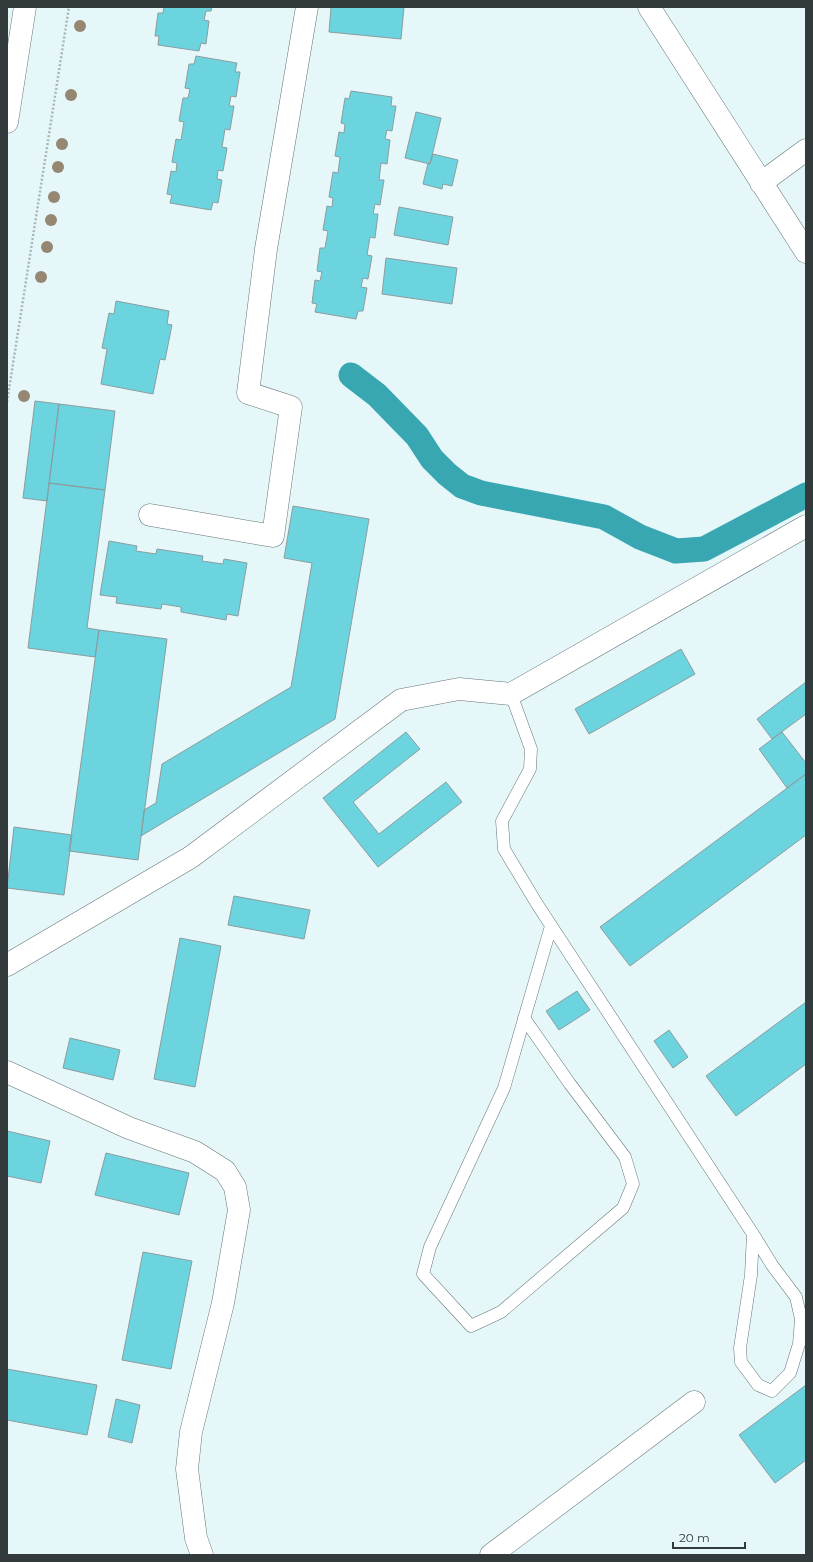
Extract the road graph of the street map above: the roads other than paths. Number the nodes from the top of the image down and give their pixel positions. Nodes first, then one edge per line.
1 (25, 7) edge
2 (307, 7) edge
3 (649, 7) edge
4 (7, 122) edge
5 (806, 150) edge
6 (761, 183) junction
7 (806, 252) edge
8 (150, 515) dead end
9 (806, 526) edge
10 (511, 694) junction
11 (551, 926) junction
12 (7, 965) edge
13 (524, 1018) junction
14 (7, 1072) edge
15 (753, 1234) junction
16 (694, 1402) dead end
17 (202, 1555) edge
18 (492, 1555) edge

1 - 4 street
2 - 8 street
3 - 6 street
5 - 6 street
6 - 7 street
9 - 10 street
10 - 11 lane
10 - 12 street
11 - 13 lane
11 - 15 lane
13 - 13 lane
14 - 17 street
15 - 15 lane
16 - 18 street

